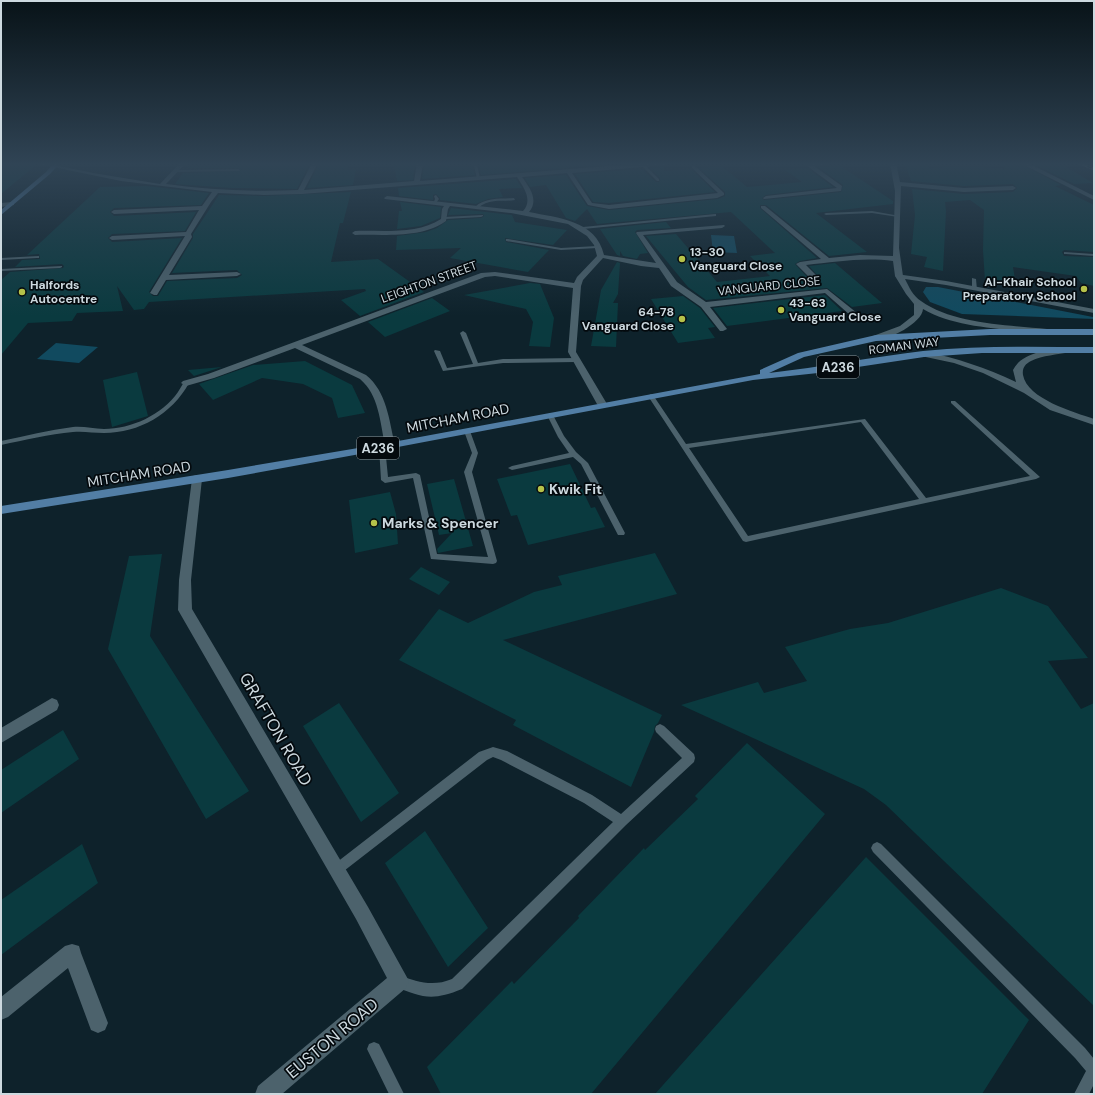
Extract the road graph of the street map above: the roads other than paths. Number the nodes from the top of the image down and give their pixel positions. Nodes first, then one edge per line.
1 (200, 214) edge
2 (445, 214) edge
3 (531, 214) edge
4 (772, 214) edge
5 (886, 214) edge
6 (715, 215) dead end
7 (481, 216) dead end
8 (898, 216) joint
9 (445, 218) junction
10 (722, 226) dead end
11 (583, 228) junction
12 (355, 233) dead end
13 (188, 234) junction
14 (112, 238) dead end
15 (508, 240) dead end
16 (597, 247) junction
17 (1066, 253) dead end
18 (1094, 255) edge
19 (601, 256) junction
20 (37, 257) dead end
21 (1, 259) edge
22 (896, 259) junction
23 (828, 261) junction
24 (661, 266) junction
25 (60, 267) dead end
26 (1, 270) edge
27 (237, 274) dead end
28 (812, 275) dead end
29 (899, 276) junction
30 (164, 278) junction
31 (974, 279) dead end
32 (578, 286) junction
33 (975, 289) junction
34 (154, 293) dead end
35 (918, 303) junction
36 (704, 305) junction
37 (1094, 311) edge
38 (853, 313) dead end
39 (723, 329) dead end
40 (1047, 331) junction
41 (1094, 332) edge
42 (463, 334) dead end
43 (876, 338) junction
44 (295, 345) junction
45 (1068, 350) junction
46 (1094, 350) edge
47 (437, 351) dead end
48 (924, 354) junction
49 (576, 360) junction
50 (476, 365) junction
51 (753, 377) junction
52 (186, 382) joint
53 (1027, 391) junction
54 (651, 396) junction
55 (953, 402) dead end
56 (602, 404) junction
57 (550, 415) junction
58 (1094, 422) edge
59 (467, 431) junction
60 (1, 443) edge
61 (386, 446) junction
62 (684, 446) junction
63 (574, 454) junction
64 (512, 468) dead end
65 (197, 479) junction
66 (924, 501) junction
67 (1, 510) edge
68 (621, 533) dead end
69 (52, 705) dead end
70 (660, 729) dead end
71 (1, 736) edge
72 (622, 821) junction
73 (877, 848) dead end
74 (336, 870) junction
75 (399, 981) junction
76 (1, 1010) edge
77 (98, 1023) dead end
78 (374, 1049) dead end
79 (1094, 1070) edge
80 (266, 1094) edge
81 (397, 1094) edge
82 (1081, 1094) edge

1 - 13 street
2 - 9 street
3 - 11 street
4 - 23 street
5 - 8 lane
6 - 11 lane
7 - 9 lane
8 - 22 street
9 - 12 street
10 - 24 street, VANGUARD CLOSE
11 - 16 street
13 - 14 street
13 - 30 street
15 - 16 lane
16 - 19 street
17 - 18 lane
19 - 24 street
19 - 32 street
20 - 21 lane
22 - 23 street
22 - 29 street
23 - 28 street
24 - 36 street, VANGUARD CLOSE
25 - 26 lane
27 - 30 street
29 - 33 street
29 - 35 street
30 - 34 street
31 - 33 lane
32 - 44 street, LEIGHTON STREET
32 - 49 street
33 - 37 street
35 - 40 street
35 - 43 street
36 - 38 street, VANGUARD CLOSE
36 - 39 street, VANGUARD CLOSE
40 - 41 main road, ROMAN WAY / A236
40 - 43 main road, ROMAN WAY / A236
42 - 50 lane
43 - 51 main road, ROMAN WAY / A236
44 - 52 street, LEIGHTON STREET
44 - 61 street
45 - 46 main road, ROMAN WAY / A236
45 - 48 main road, ROMAN WAY / A236
45 - 53 street
47 - 50 lane
48 - 51 main road, ROMAN WAY / A236
48 - 53 street
49 - 50 lane
49 - 56 street
51 - 54 main road, MITCHAM ROAD / A236
52 - 60 lane
53 - 58 street
54 - 56 main road, MITCHAM ROAD / A236
54 - 62 lane
55 - 66 lane
56 - 57 main road, MITCHAM ROAD / A236
57 - 59 main road, MITCHAM ROAD / A236
57 - 63 lane
59 - 61 main road, MITCHAM ROAD / A236
59 - 61 lane
61 - 65 main road, MITCHAM ROAD / A236
62 - 66 lane
62 - 66 lane
63 - 64 lane
63 - 68 lane
65 - 67 main road, MITCHAM ROAD / A236
65 - 74 street, GRAFTON ROAD
69 - 71 street
70 - 72 lane
72 - 74 lane
72 - 75 lane
73 - 79 lane
74 - 75 street, GRAFTON ROAD
75 - 80 street, EUSTON ROAD
76 - 77 street
78 - 81 lane
79 - 82 lane

